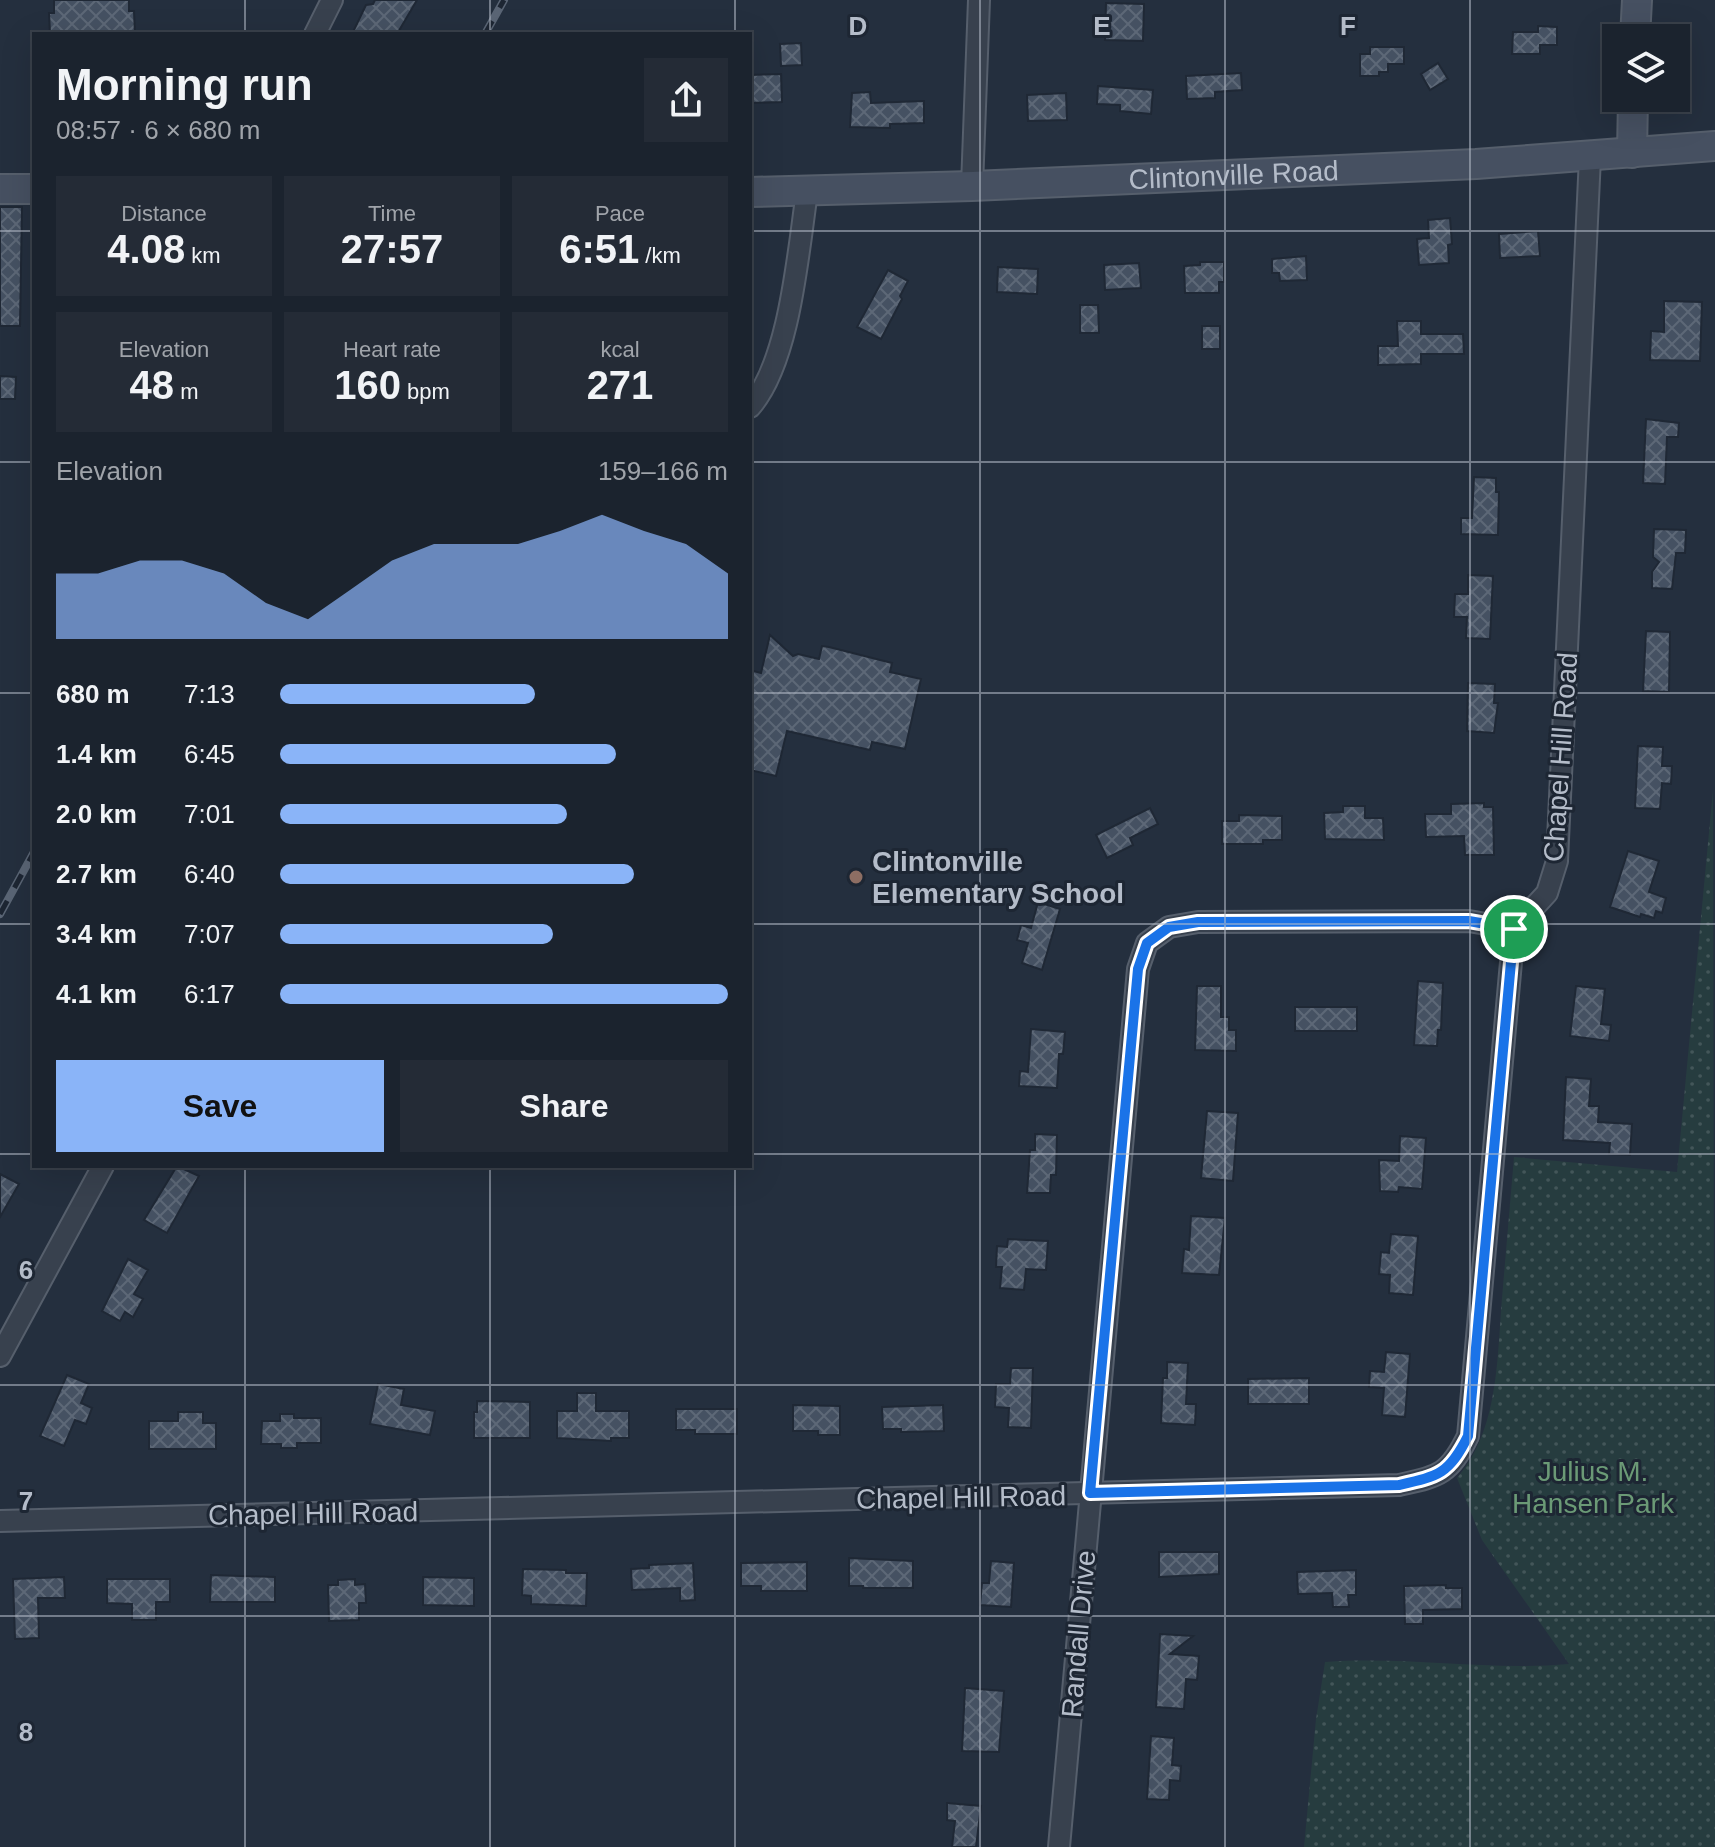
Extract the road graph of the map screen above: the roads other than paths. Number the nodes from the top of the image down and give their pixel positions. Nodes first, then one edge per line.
1 (332, 0) edge
2 (979, 0) edge
3 (1637, 0) edge
4 (1636, 24) edge
5 (316, 32) edge
6 (1633, 112) edge
7 (1715, 146) edge
8 (1632, 153) junction
9 (1590, 157) junction
10 (972, 186) junction
11 (0, 189) edge
12 (32, 189) edge
13 (752, 192) edge
14 (807, 192) junction
15 (752, 405) edge
16 (1514, 929) junction
17 (102, 1168) edge
18 (0, 1356) edge
19 (1090, 1493) junction
20 (0, 1521) edge
21 (1059, 1847) edge

1 - 5 street
2 - 10 street
3 - 4 main road
6 - 8 main road
7 - 8 main road, Clintonville Road
8 - 9 main road, Clintonville Road
9 - 10 main road, Clintonville Road
9 - 16 street, Chapel Hill Road
10 - 14 main road, Clintonville Road
11 - 12 main road
13 - 14 main road, Clintonville Road
14 - 15 street
16 - 19 street, Chapel Hill Road
16 - 19 street, Randall Drive
17 - 18 street
19 - 20 street, Chapel Hill Road
19 - 21 street, Randall Drive

